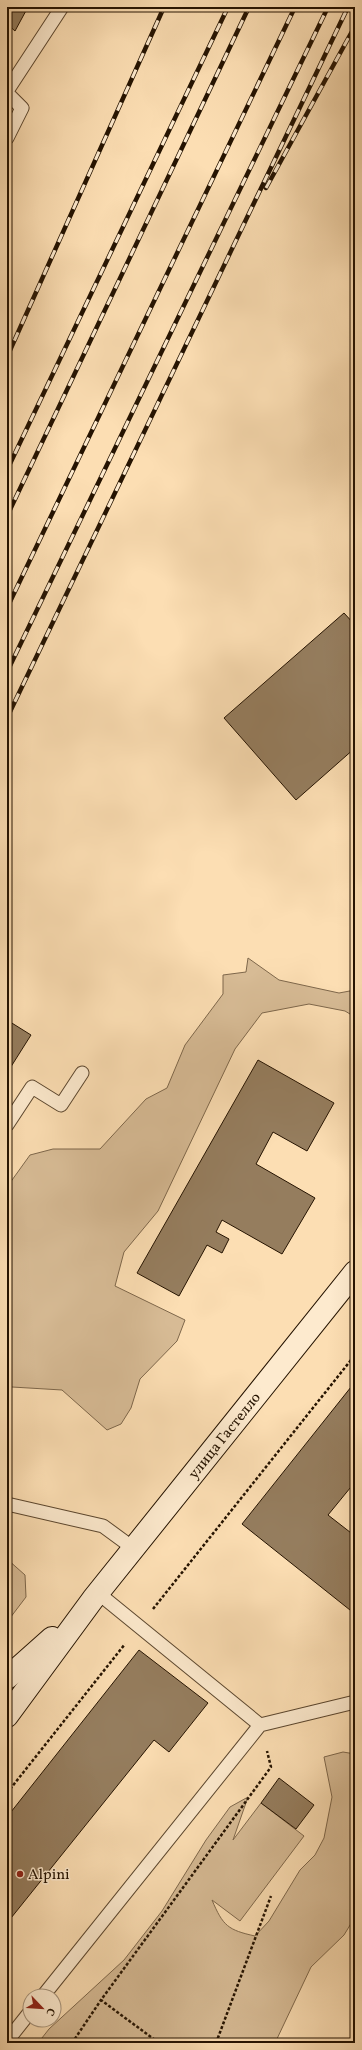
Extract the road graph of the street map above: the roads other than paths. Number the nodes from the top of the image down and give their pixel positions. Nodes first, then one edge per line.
1 (62, 7) edge
2 (7, 92) edge
3 (7, 138) edge
4 (82, 1073) dead end
5 (7, 1124) edge
6 (355, 1272) edge
7 (7, 1504) edge
8 (133, 1548) junction
9 (96, 1596) junction
10 (7, 1678) edge
11 (355, 1702) edge
12 (7, 1716) edge
13 (260, 1725) junction
14 (49, 1988) edge
15 (22, 2022) edge
16 (7, 2041) edge

1 - 2 lane
2 - 3 lane
4 - 5 lane
6 - 8 street, улица Гастелло
7 - 8 lane
8 - 9 street, улица Гастелло
9 - 10 street, улица Гастелло
9 - 12 street, улица Гастелло
9 - 13 lane
11 - 13 lane
13 - 14 lane
15 - 16 lane

